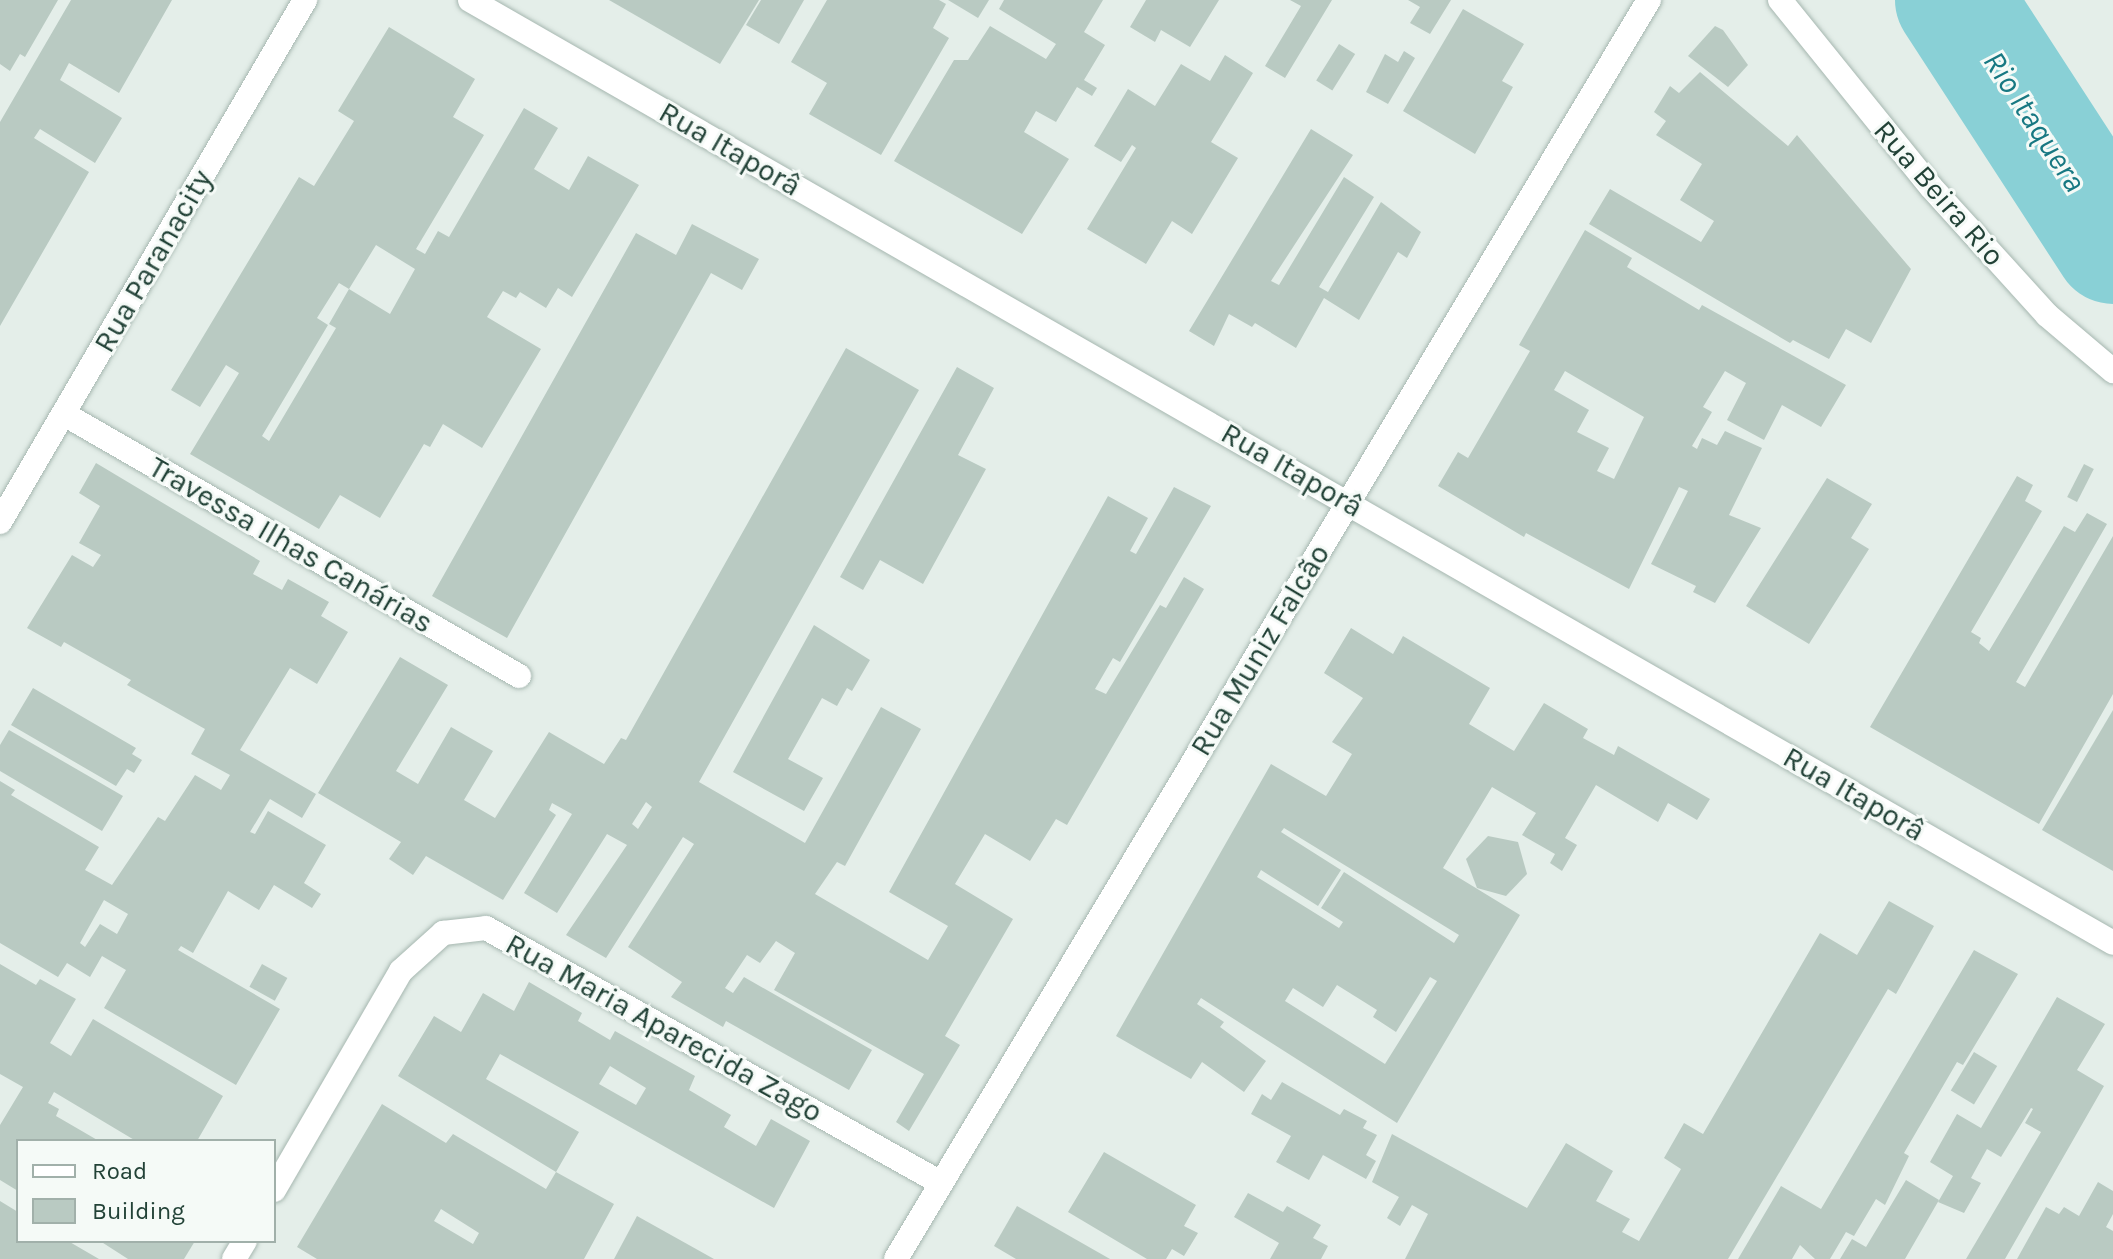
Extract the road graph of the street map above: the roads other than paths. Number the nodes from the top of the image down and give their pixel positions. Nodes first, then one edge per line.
1 (305, 0) edge
2 (470, 0) edge
3 (1649, 0) edge
4 (1780, 0) edge
5 (2113, 371) edge
6 (64, 414) junction
7 (1348, 502) junction
8 (0, 522) edge
9 (519, 676) dead end
10 (2113, 943) edge
11 (941, 1183) junction
12 (276, 1187) edge
13 (896, 1259) edge

1 - 6 street, Rua Paranacity
2 - 7 street, Rua Itaporâ
3 - 7 street, Rua Muniz Falcão
4 - 5 street, Rua Beira Rio
6 - 8 street, Rua Paranacity
6 - 9 street, Travessa Ilhas Canárias
7 - 10 street, Rua Itaporâ
7 - 11 street, Rua Muniz Falcão
11 - 12 street, Rua Maria Aparecida Zago
11 - 13 street, Rua Muniz Falcão

